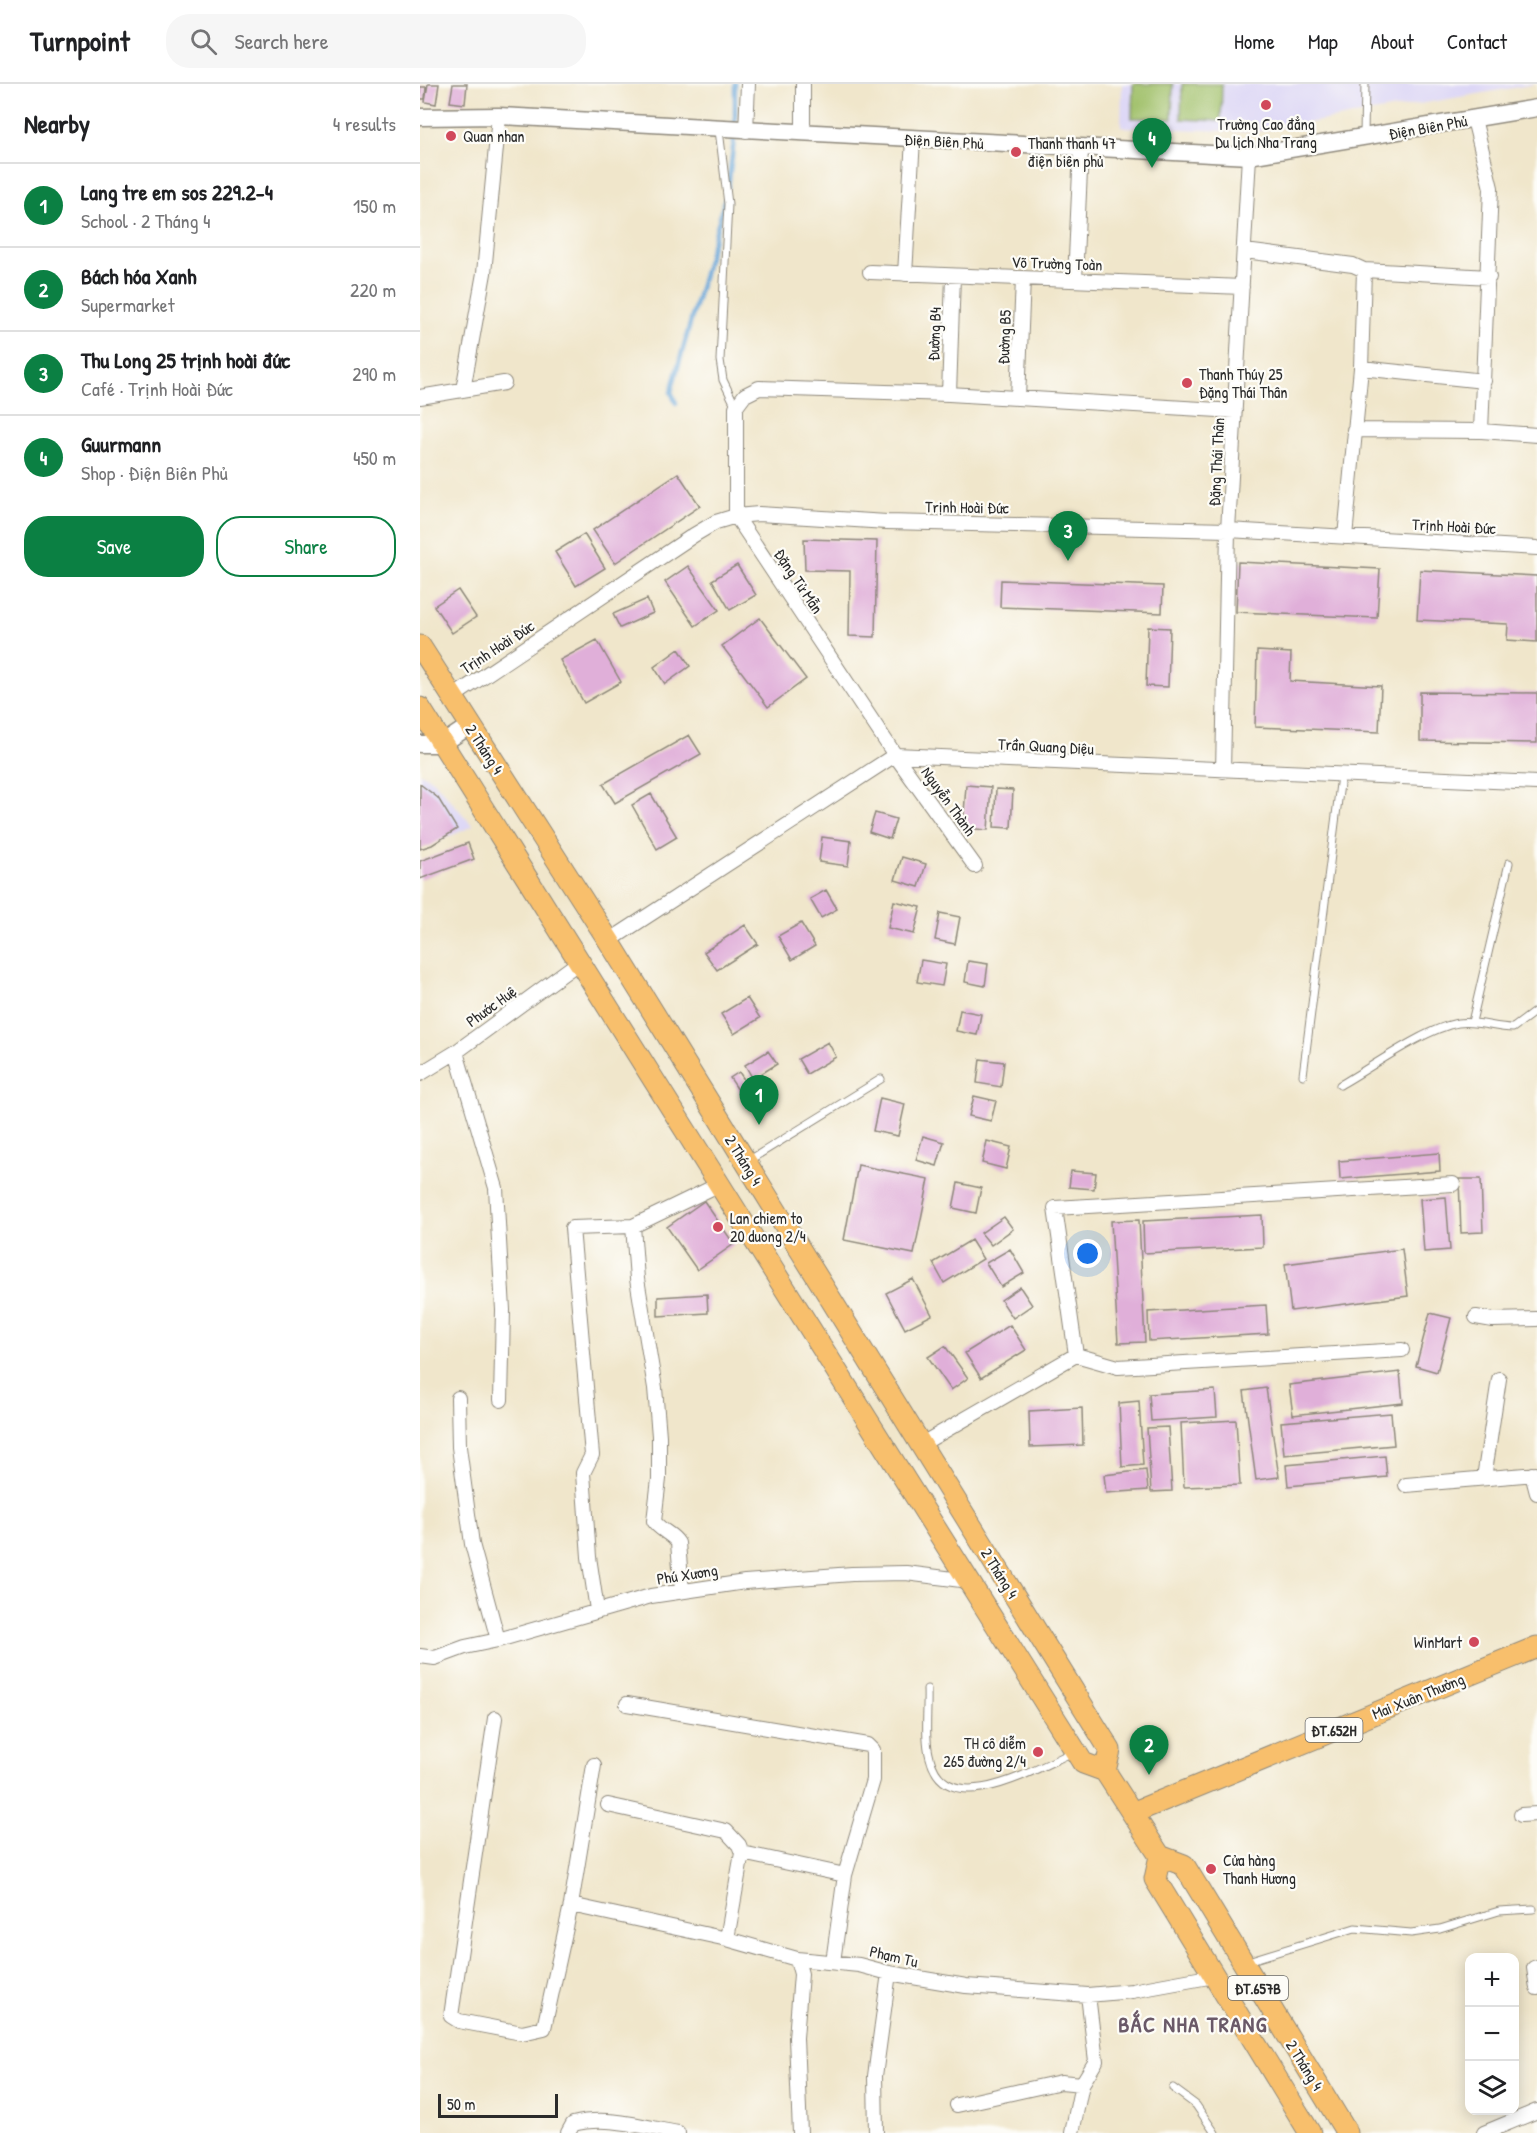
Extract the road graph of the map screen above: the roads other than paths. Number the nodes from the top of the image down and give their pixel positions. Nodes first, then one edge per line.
1 (748, 84) edge
2 (803, 84) edge
3 (1365, 84) edge
4 (1537, 108) edge
5 (499, 116) junction
6 (420, 117) edge
7 (1474, 119) junction
8 (721, 130) junction
9 (746, 131) junction
10 (803, 134) junction
11 (1364, 138) junction
12 (913, 139) junction
13 (1080, 149) junction
14 (1249, 156) junction
15 (1245, 251) junction
16 (1364, 270) junction
17 (870, 272) dead end
18 (905, 274) junction
19 (953, 276) junction
20 (1489, 278) junction
21 (1023, 279) junction
22 (1075, 280) junction
23 (1242, 287) junction
24 (1361, 368) junction
25 (1484, 381) junction
26 (504, 383) dead end
27 (463, 390) junction
28 (949, 394) junction
29 (420, 397) edge
30 (1018, 398) junction
31 (736, 407) junction
32 (1235, 411) junction
33 (1354, 430) junction
34 (1481, 431) junction
35 (1537, 435) edge
36 (736, 516) junction
37 (1228, 530) junction
38 (1345, 537) junction
39 (1537, 548) edge
40 (420, 646) edge
41 (451, 698) junction
42 (420, 708) edge
43 (469, 726) junction
44 (420, 744) edge
45 (441, 744) junction
46 (895, 755) junction
47 (1223, 771) junction
48 (1341, 776) junction
49 (1537, 783) edge
50 (1509, 862) dead end
51 (975, 866) dead end
52 (609, 941) junction
53 (579, 962) junction
54 (1537, 1010) edge
55 (1472, 1022) junction
56 (456, 1052) junction
57 (420, 1074) edge
58 (1303, 1075) dead end
59 (881, 1079) dead end
60 (1340, 1085) dead end
61 (746, 1162) junction
62 (720, 1184) junction
63 (1453, 1184) dead end
64 (633, 1226) junction
65 (1476, 1317) dead end
66 (1537, 1319) edge
67 (1402, 1350) dead end
68 (1076, 1355) junction
69 (1500, 1379) dead end
70 (458, 1398) dead end
71 (501, 1400) dead end
72 (920, 1444) junction
73 (1535, 1474) edge
74 (1484, 1478) junction
75 (1406, 1485) dead end
76 (1537, 1493) edge
77 (969, 1581) junction
78 (682, 1591) junction
79 (597, 1610) junction
80 (498, 1640) junction
81 (1537, 1647) edge
82 (420, 1656) edge
83 (927, 1689) dead end
84 (627, 1704) dead end
85 (495, 1718) dead end
86 (1076, 1751) junction
87 (594, 1765) dead end
88 (1105, 1771) junction
89 (608, 1805) dead end
90 (1132, 1813) junction
91 (1537, 1814) edge
92 (1521, 1815) dead end
93 (742, 1853) junction
94 (1160, 1856) junction
95 (845, 1875) junction
96 (571, 1905) junction
97 (1533, 1909) dead end
98 (727, 1939) junction
99 (797, 1959) junction
100 (832, 1962) junction
101 (1242, 1963) junction
102 (1537, 1967) edge
103 (889, 1973) junction
104 (1214, 1976) junction
105 (1537, 1988) edge
106 (1088, 1995) junction
107 (1082, 2084) junction
108 (1173, 2088) dead end
109 (957, 2105) dead end
110 (1537, 2111) edge
111 (568, 2133) edge
112 (678, 2133) edge
113 (800, 2133) edge
114 (876, 2133) edge
115 (1072, 2133) edge
116 (1215, 2133) edge
117 (1310, 2133) edge
118 (1347, 2133) edge
119 (1484, 2133) edge

1 - 9 street
2 - 10 street
3 - 11 lane
4 - 7 street, Điện Biên Phủ
5 - 6 street, Điện Biên Phủ
5 - 8 street, Điện Biên Phủ
5 - 27 street
7 - 11 street, Điện Biên Phủ
7 - 20 street
8 - 9 street, Điện Biên Phủ
8 - 31 lane
9 - 10 street, Điện Biên Phủ
10 - 12 street, Điện Biên Phủ
11 - 14 street, Điện Biên Phủ
12 - 13 street, Điện Biên Phủ
12 - 18 street
13 - 14 street, Điện Biên Phủ
13 - 22 street
14 - 15 street, Đặng Thái Thân
15 - 16 street
15 - 23 street, Đặng Thái Thân
16 - 20 street
16 - 24 street
17 - 18 street, Võ Trường Toàn
18 - 19 street, Võ Trường Toàn
19 - 21 street, Võ Trường Toàn
19 - 28 street, Đường B4
20 - 25 street
21 - 22 street, Võ Trường Toàn
21 - 30 street, Đường B5
22 - 23 street, Võ Trường Toàn
23 - 32 street, Đặng Thái Thân
24 - 25 street
24 - 33 street
25 - 34 street
26 - 27 street
27 - 29 street
28 - 30 street
28 - 31 street
30 - 32 street
31 - 36 street
32 - 37 street, Đặng Thái Thân
33 - 34 street
33 - 38 street
34 - 35 street
36 - 37 street, Trịnh Hoài Đức
36 - 41 street, Trịnh Hoài Đức
36 - 46 street, Đặng Tử Mẫn
37 - 38 street, Trịnh Hoài Đức
37 - 47 street, Đặng Thái Thân
38 - 39 street, Trịnh Hoài Đức
40 - 41 main road, 2 Tháng 4
41 - 43 main road, 2 Tháng 4
42 - 45 main road, 2 Tháng 4
43 - 45 street
43 - 52 main road, 2 Tháng 4
44 - 45 street
45 - 53 main road, 2 Tháng 4
46 - 47 street, Trần Quang Diệu
46 - 51 street, Nguyễn Thành
46 - 52 street
47 - 48 street, Trần Quang Diệu
48 - 49 street, Trần Quang Diệu
48 - 58 lane
50 - 55 lane
52 - 61 main road, 2 Tháng 4
53 - 56 street, Phước Huệ
53 - 62 main road, 2 Tháng 4
54 - 55 lane
55 - 60 lane
56 - 57 street, Phước Huệ
56 - 71 street
59 - 61 lane
61 - 72 main road, 2 Tháng 4
62 - 64 street
62 - 77 main road, 2 Tháng 4
63 - 68 street
64 - 78 street
64 - 79 street
65 - 66 street
67 - 68 street
68 - 72 street
69 - 74 street
70 - 80 street
72 - 88 main road, 2 Tháng 4
73 - 74 street
73 - 76 street
74 - 75 street
77 - 78 street, Phú Xương
77 - 86 main road, 2 Tháng 4
78 - 79 street, Phú Xương
79 - 80 street, Phú Xương
80 - 82 street, Phú Xương
81 - 90 main road, Mai Xuân Thưởng / ĐT.652H
83 - 86 lane
84 - 95 street
85 - 96 street
86 - 88 main road, 2 Tháng 4
87 - 96 street
88 - 90 main road, 2 Tháng 4
89 - 93 street
90 - 94 main road, 2 Tháng 4
91 - 92 street
93 - 95 street
93 - 98 street
94 - 101 main road, 2 Tháng 4 / ĐT.657B
94 - 104 main road, 2 Tháng 4 / ĐT.657B
95 - 100 street
96 - 98 street, Phạm Tu
97 - 101 lane
98 - 99 street, Phạm Tu
99 - 100 street, Phạm Tu
99 - 113 street
100 - 103 street, Phạm Tu
101 - 118 main road, 2 Tháng 4 / ĐT.657B
102 - 105 street
103 - 106 street, Phạm Tu
103 - 114 street
104 - 106 street, Phạm Tu
104 - 117 main road, 2 Tháng 4 / ĐT.657B
106 - 107 street
107 - 109 street
107 - 115 street
108 - 116 lane
110 - 119 street
111 - 112 street

